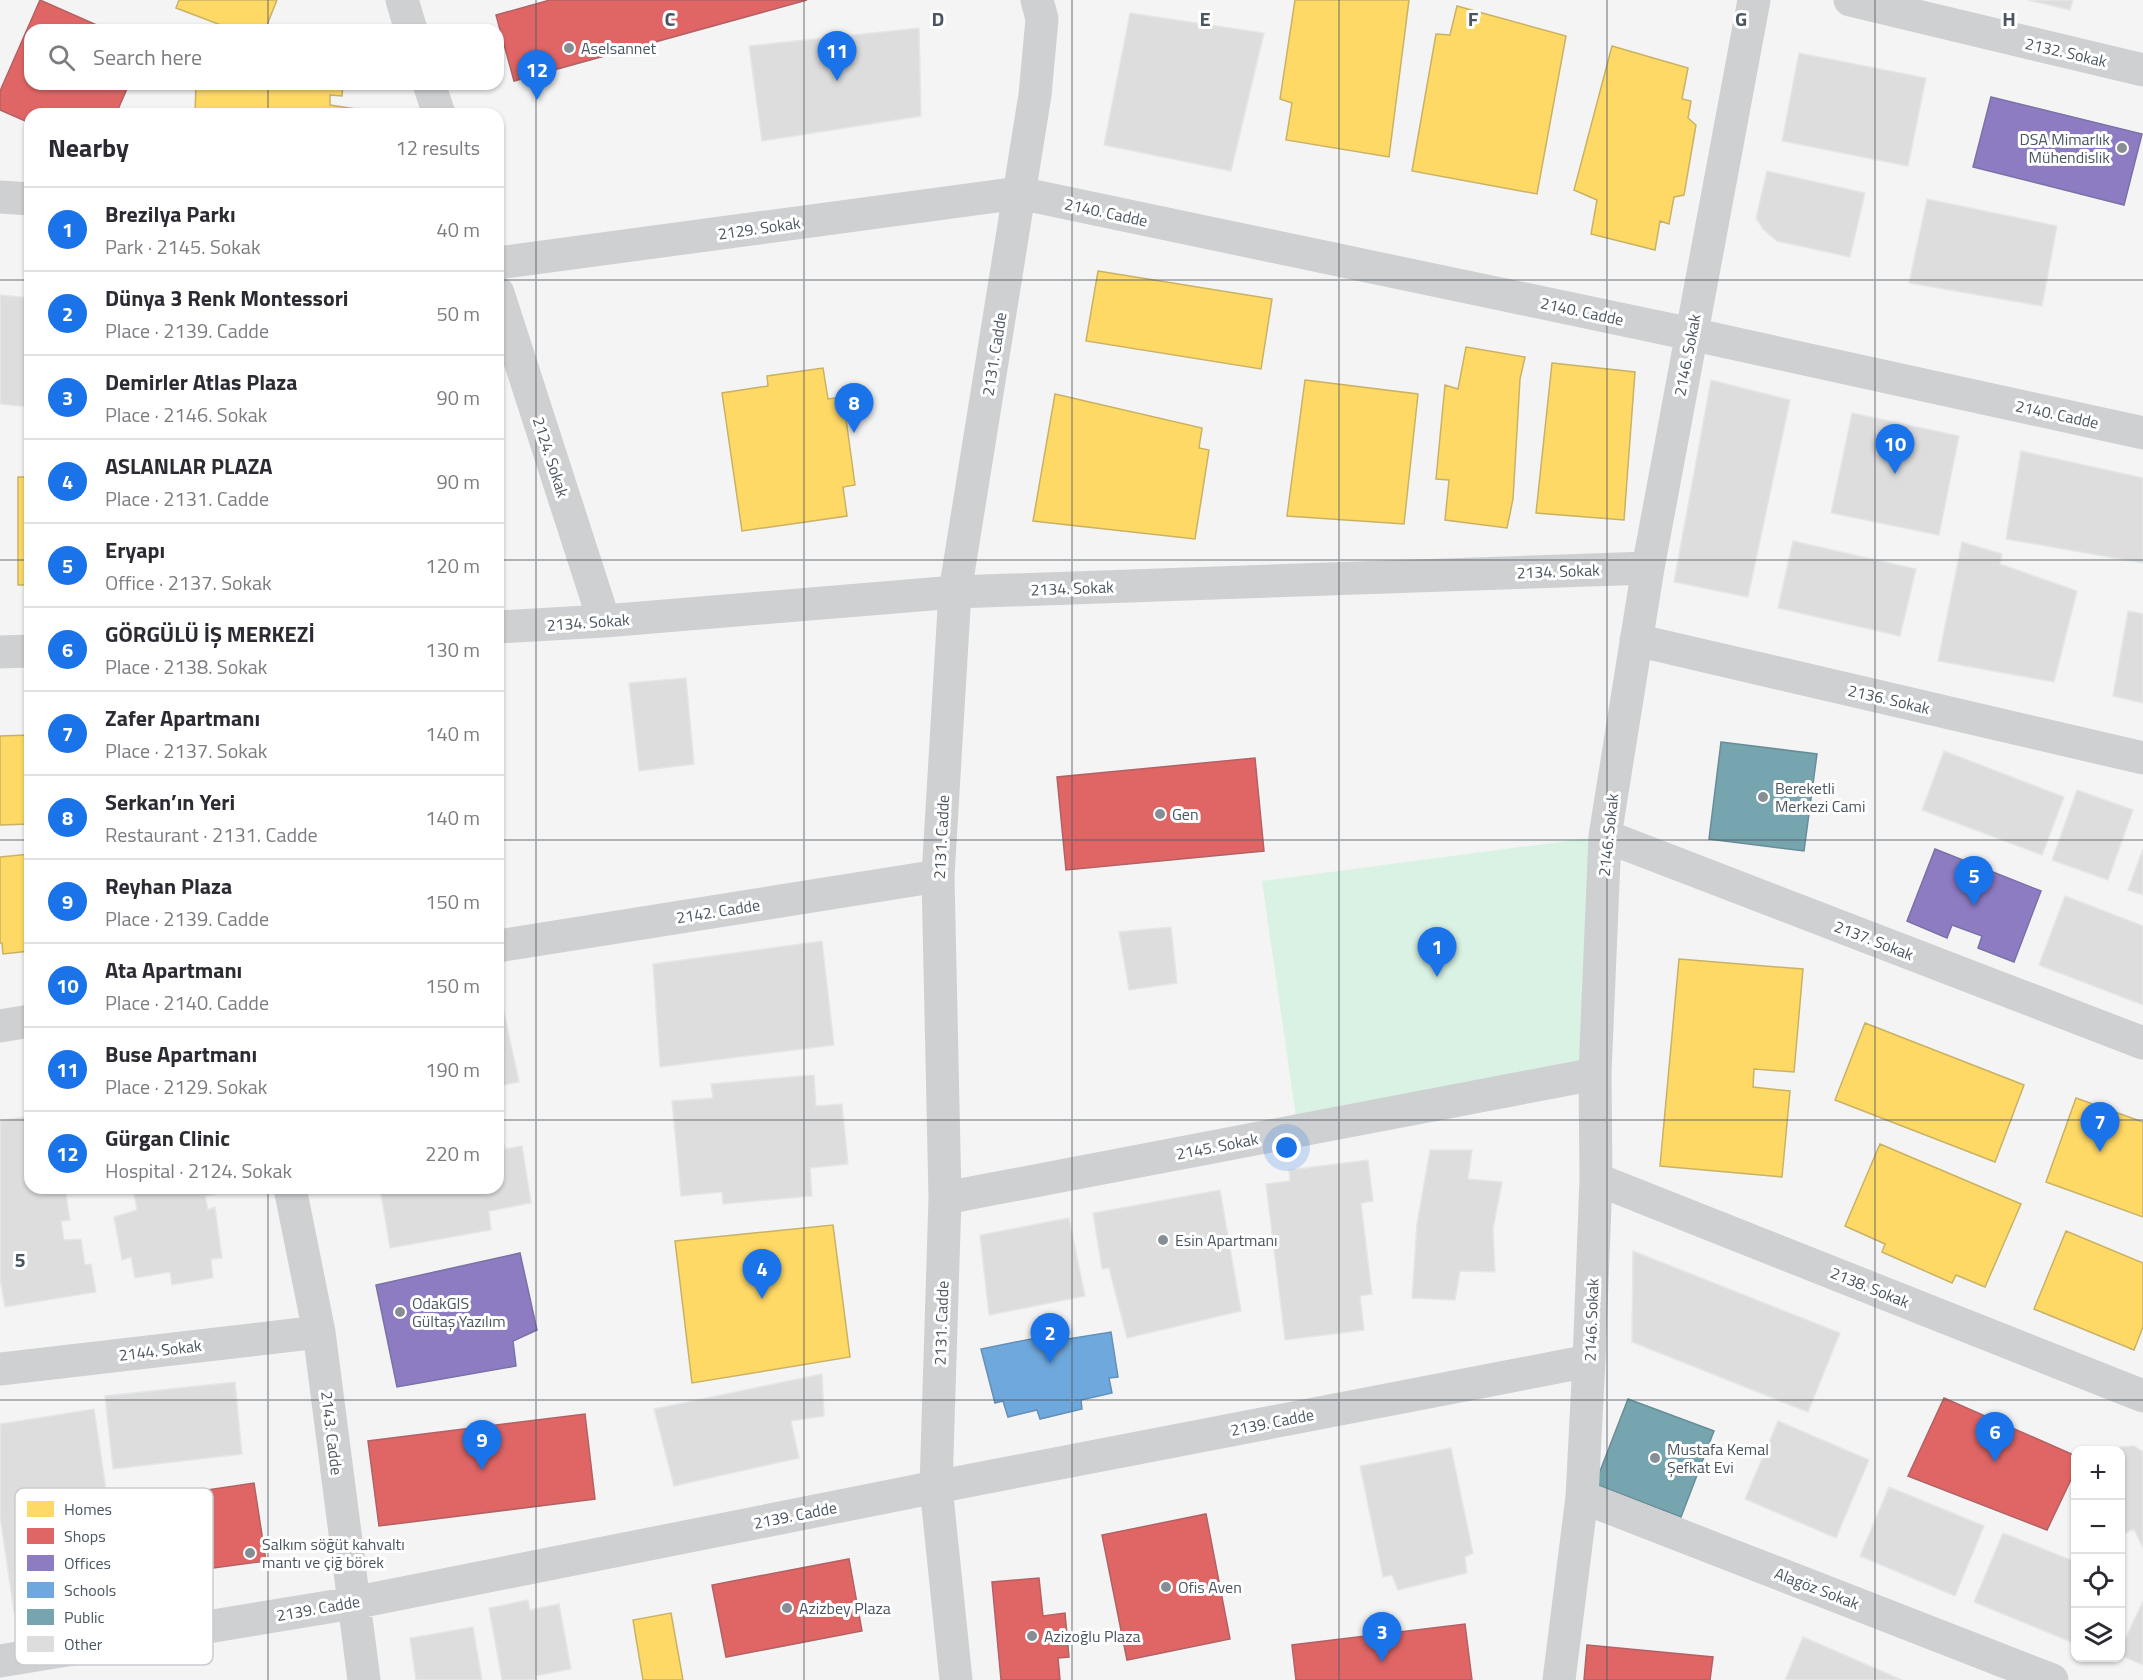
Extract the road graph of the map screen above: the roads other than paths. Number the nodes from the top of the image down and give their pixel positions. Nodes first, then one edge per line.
1 (402, 0) edge
2 (1037, 0) edge
3 (1754, 0) edge
4 (1850, 0) edge
5 (409, 24) edge
6 (2143, 70) edge
7 (431, 90) edge
8 (438, 108) edge
9 (1019, 193) junction
10 (0, 197) edge
11 (24, 199) edge
12 (504, 262) edge
13 (504, 312) edge
14 (1691, 334) junction
15 (2143, 433) edge
16 (1648, 568) junction
17 (956, 592) junction
18 (604, 621) junction
19 (504, 627) edge
20 (1636, 640) junction
21 (24, 651) edge
22 (0, 652) edge
23 (2143, 758) edge
24 (1605, 836) junction
25 (938, 876) junction
26 (504, 945) edge
27 (24, 1022) edge
28 (0, 1026) edge
29 (2143, 1043) edge
30 (1595, 1074) junction
31 (1596, 1179) junction
32 (291, 1194) edge
33 (945, 1198) junction
34 (319, 1332) junction
35 (1589, 1361) junction
36 (0, 1369) edge
37 (2143, 1396) edge
38 (936, 1487) junction
39 (1582, 1497) junction
40 (353, 1603) junction
41 (213, 1626) edge
42 (15, 1659) edge
43 (0, 1661) edge
44 (364, 1680) edge
45 (956, 1680) edge
46 (1559, 1680) edge
47 (2052, 1680) edge

1 - 5 street
2 - 9 street, 2131. Cadde
3 - 14 street, 2146. Sokak
4 - 6 street, 2132. Sokak
7 - 8 street
9 - 12 street, 2129. Sokak
9 - 14 street, 2140. Cadde
9 - 17 street, 2131. Cadde
10 - 11 street
13 - 18 street, 2124. Sokak
14 - 15 street, 2140. Cadde
14 - 16 street, 2146. Sokak
16 - 17 street, 2134. Sokak
16 - 20 street, 2146. Sokak
17 - 18 street, 2134. Sokak
17 - 25 street, 2131. Cadde
18 - 19 street, 2134. Sokak
20 - 23 street, 2136. Sokak
20 - 24 street, 2146. Sokak
21 - 22 street
24 - 29 street, 2137. Sokak
24 - 30 street, 2146. Sokak
25 - 26 street, 2142. Cadde
25 - 33 street, 2131. Cadde
27 - 28 street
30 - 31 street, 2146. Sokak
30 - 33 street, 2145. Sokak
31 - 35 street, 2146. Sokak
31 - 37 street, 2138. Sokak
32 - 34 street, 2143. Cadde
33 - 38 street, 2131. Cadde
34 - 36 street, 2144. Sokak
34 - 40 street, 2143. Cadde
35 - 38 street, 2139. Cadde
35 - 39 street, 2146. Sokak
38 - 40 street, 2139. Cadde
38 - 45 street, 2131. Cadde
39 - 46 street, 2146. Sokak
39 - 47 street, Alagöz Sokak
40 - 41 street, 2139. Cadde
40 - 44 street, 2143. Cadde
42 - 43 street, 2139. Cadde

